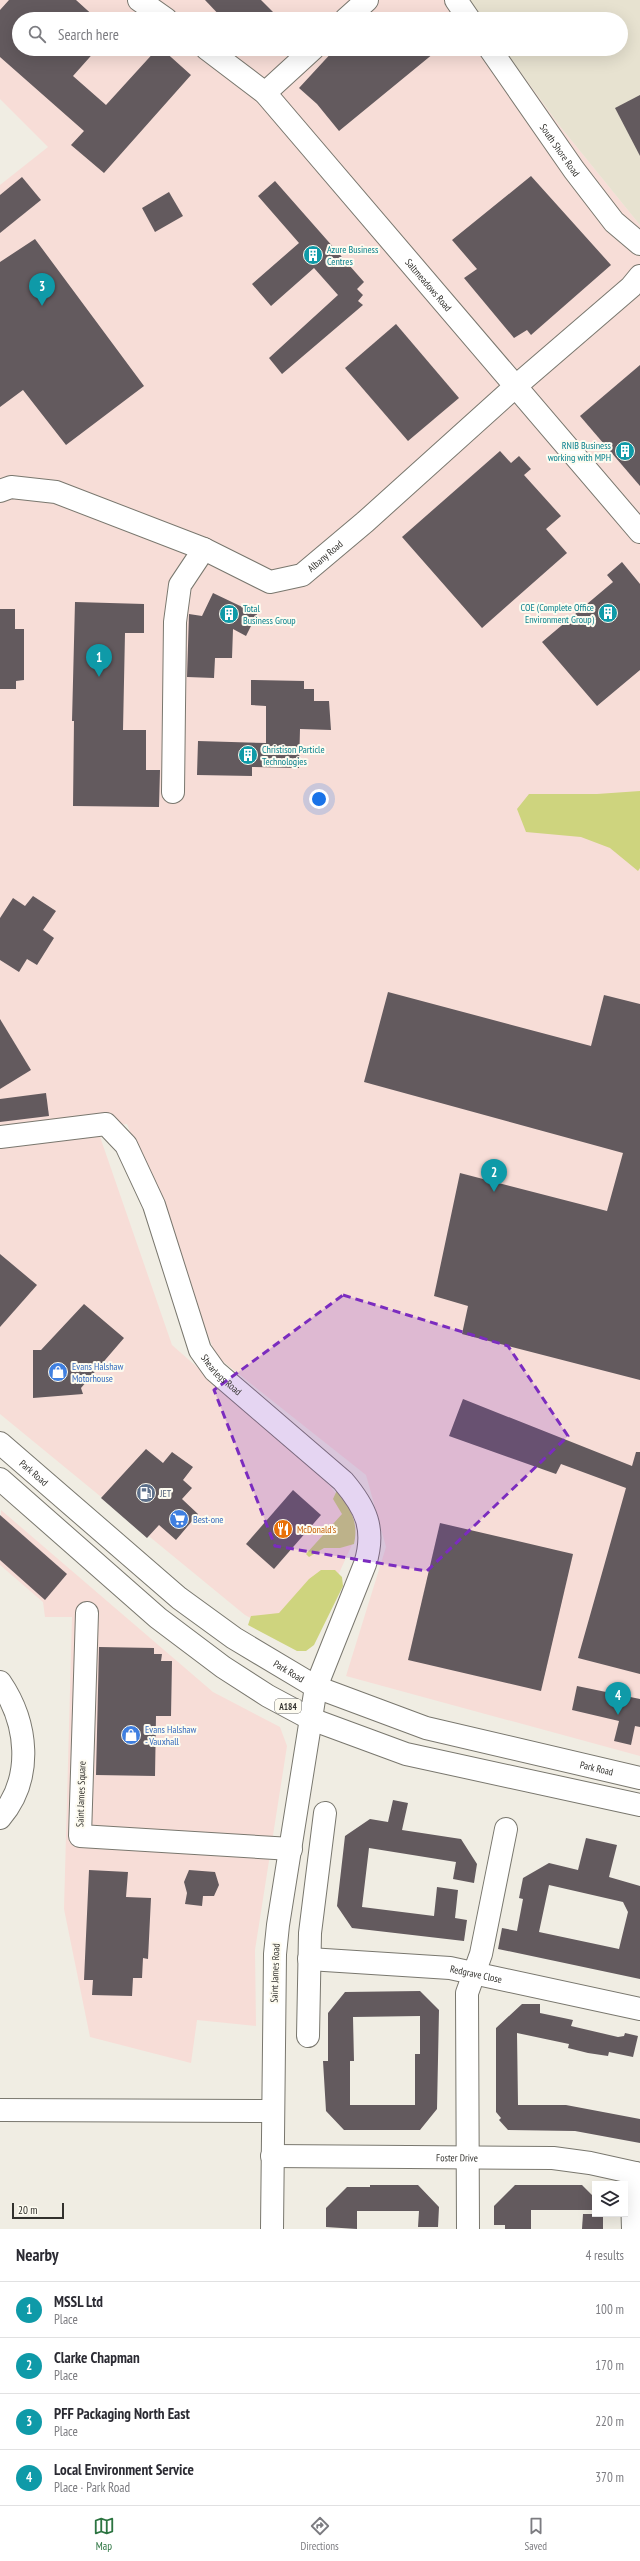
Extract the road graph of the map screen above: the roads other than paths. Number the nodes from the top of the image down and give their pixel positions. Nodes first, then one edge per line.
1 (139, 0) edge
2 (367, 0) edge
3 (456, 0) edge
4 (156, 12) edge
5 (354, 12) edge
6 (464, 12) edge
7 (216, 56) edge
8 (305, 56) edge
9 (495, 56) edge
10 (265, 93) junction
11 (640, 244) edge
12 (640, 276) edge
13 (516, 386) junction
14 (0, 491) edge
15 (640, 532) edge
16 (204, 549) junction
17 (173, 792) dead end
18 (0, 1137) edge
19 (0, 1443) edge
20 (0, 1479) edge
21 (87, 1613) dead end
22 (0, 1682) edge
23 (316, 1687) junction
24 (311, 1719) junction
25 (480, 1740) junction
26 (472, 1767) junction
27 (640, 1778) edge
28 (640, 1805) edge
29 (325, 1813) dead end
30 (0, 1818) edge
31 (506, 1830) dead end
32 (291, 1849) junction
33 (309, 1959) junction
34 (473, 1972) junction
35 (640, 2009) edge
36 (308, 2036) dead end
37 (0, 2110) edge
38 (272, 2111) junction
39 (272, 2156) junction
40 (468, 2157) junction
41 (638, 2174) edge
42 (272, 2229) edge
43 (468, 2229) edge
44 (633, 2229) edge

1 - 4 main road
2 - 5 main road
3 - 6 main road
7 - 10 main road, Saltmeadows Road
8 - 10 main road
9 - 11 main road, South Shore Road
10 - 13 main road, Saltmeadows Road
12 - 13 main road
13 - 15 main road, Saltmeadows Road
13 - 16 main road, Albany Road
14 - 16 main road, Albany Road
16 - 17 main road
18 - 23 main road, Shearlegs Road
19 - 23 main road, Park Road
20 - 24 main road, A184
21 - 32 main road, Saint James Square
22 - 30 main road
23 - 24 main road, Saint James Road
23 - 25 main road, Park Road
24 - 26 main road, A184
24 - 32 main road, Saint James Road
25 - 26 main road
25 - 27 main road, Park Road
26 - 28 main road, A184
29 - 33 main road
31 - 34 main road
32 - 38 main road, Saint James Road
33 - 34 main road, Redgrave Close
33 - 36 main road
34 - 35 main road, Redgrave Close
34 - 40 main road
37 - 38 main road
38 - 39 main road, Saint James Road
39 - 40 main road, Foster Drive
39 - 42 main road, Saint James Road
40 - 41 main road, Foster Drive
40 - 43 main road
41 - 44 main road

